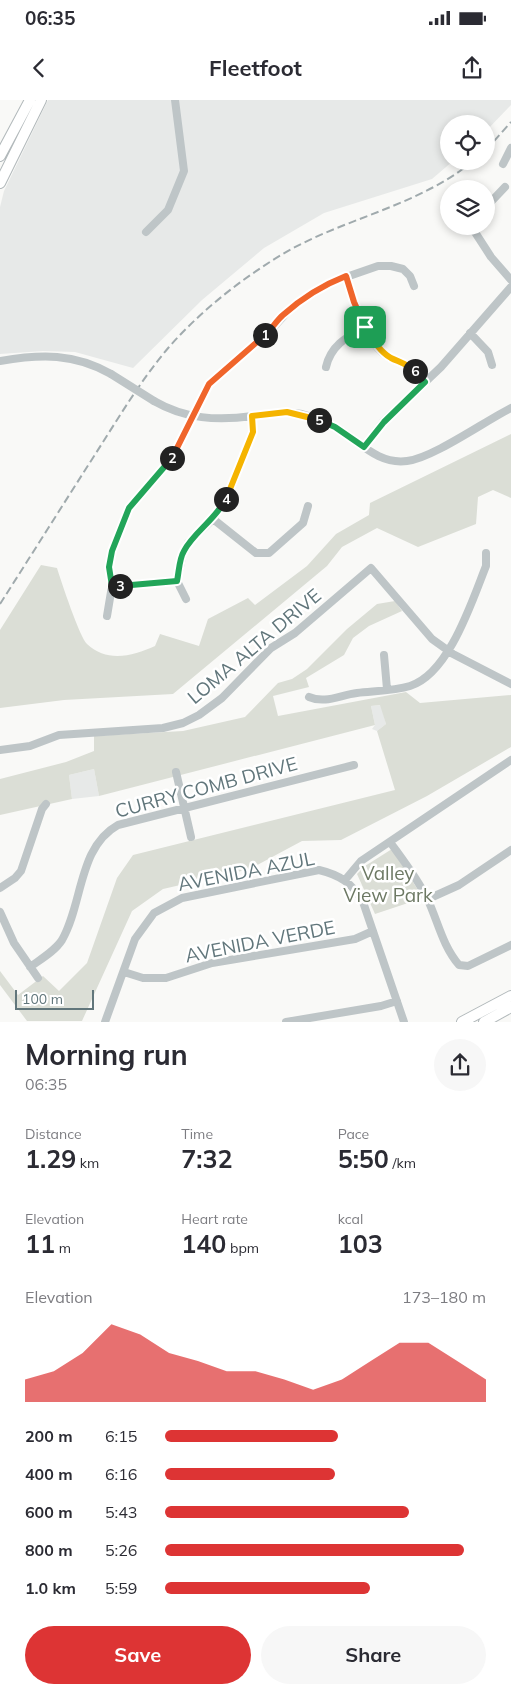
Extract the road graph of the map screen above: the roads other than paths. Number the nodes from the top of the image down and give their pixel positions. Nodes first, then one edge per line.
1 (30, 100) edge
2 (41, 100) edge
3 (175, 100) edge
4 (511, 148) edge
5 (0, 156) edge
6 (503, 164) dead end
7 (0, 183) edge
8 (505, 187) dead end
9 (495, 198) edge
10 (146, 232) dead end
11 (478, 235) edge
12 (346, 276) junction
13 (511, 280) edge
14 (414, 286) dead end
15 (511, 287) edge
16 (365, 327) junction
17 (470, 333) junction
18 (0, 360) edge
19 (492, 364) dead end
20 (326, 367) dead end
21 (425, 382) junction
22 (511, 408) edge
23 (193, 416) junction
24 (252, 416) junction
25 (364, 447) junction
26 (308, 506) dead end
27 (213, 519) junction
28 (486, 553) dead end
29 (177, 581) junction
30 (112, 586) junction
31 (186, 599) dead end
32 (106, 616) dead end
33 (448, 651) junction
34 (384, 655) dead end
35 (511, 684) edge
36 (387, 689) junction
37 (309, 697) dead end
38 (0, 750) edge
39 (511, 760) edge
40 (354, 765) dead end
41 (176, 772) dead end
42 (46, 804) dead end
43 (184, 807) junction
44 (191, 837) dead end
45 (390, 842) junction
46 (511, 850) edge
47 (345, 880) junction
48 (0, 888) edge
49 (428, 899) junction
50 (0, 912) edge
51 (373, 931) junction
52 (511, 945) edge
53 (30, 967) junction
54 (124, 972) junction
55 (38, 978) dead end
56 (511, 996) edge
57 (397, 1001) junction
58 (511, 1007) edge
59 (105, 1022) edge
60 (286, 1022) edge
61 (404, 1022) edge
62 (462, 1022) edge
63 (484, 1022) edge

1 - 5 main road
2 - 7 main road
3 - 10 street
4 - 6 street
8 - 9 street
11 - 13 street
12 - 14 street
12 - 16 street
12 - 23 street
15 - 17 street
16 - 20 street
16 - 21 street
17 - 19 street
17 - 21 street
18 - 23 street, bridge
21 - 25 street
22 - 25 street
23 - 24 street
23 - 30 street
24 - 25 street
24 - 27 street
26 - 27 street
27 - 29 street
28 - 33 street
29 - 30 street
29 - 31 street
30 - 32 street
33 - 35 street
33 - 36 street
33 - 38 street, LOMA ALTA DRIVE
34 - 36 street
36 - 37 street
39 - 45 street
40 - 43 street, CURRY COMB DRIVE
41 - 43 street
42 - 48 street
43 - 44 street
43 - 53 street, CURRY COMB DRIVE
45 - 47 street
45 - 49 street
46 - 49 street
47 - 51 street
47 - 54 street, AVENIDA AZUL
49 - 52 street
50 - 53 street
51 - 54 street, AVENIDA VERDE
51 - 57 street
53 - 55 street
54 - 59 street, AVENIDA AZUL
56 - 62 main road
57 - 60 street
57 - 61 street
58 - 63 main road

